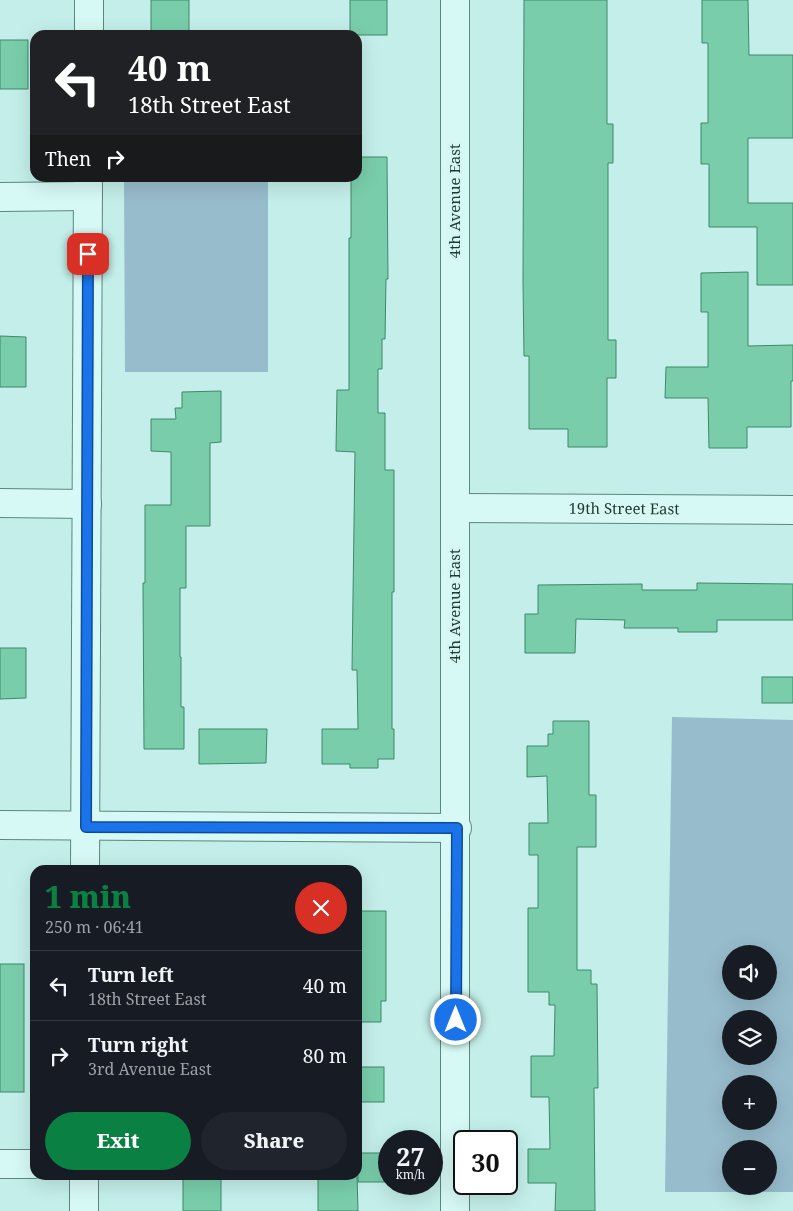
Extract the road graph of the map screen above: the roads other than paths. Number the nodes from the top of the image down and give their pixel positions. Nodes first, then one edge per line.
1 (89, 0) edge
2 (455, 0) edge
3 (89, 30) edge
4 (88, 187) edge
5 (0, 197) edge
6 (0, 503) edge
7 (87, 504) junction
8 (455, 508) junction
9 (793, 510) edge
10 (0, 825) edge
11 (86, 827) junction
12 (457, 828) junction
13 (85, 865) edge
14 (0, 1164) edge
15 (30, 1164) edge
16 (84, 1180) edge
17 (84, 1211) edge
18 (456, 1211) edge

1 - 3 street
2 - 8 street, 4th Avenue East
4 - 5 street
4 - 7 street
6 - 7 street
7 - 11 street
8 - 9 street, 19th Street East
8 - 12 street, 4th Avenue East
10 - 11 street
11 - 12 street
11 - 13 street
12 - 18 street, 4th Avenue East
14 - 15 street
16 - 17 street

